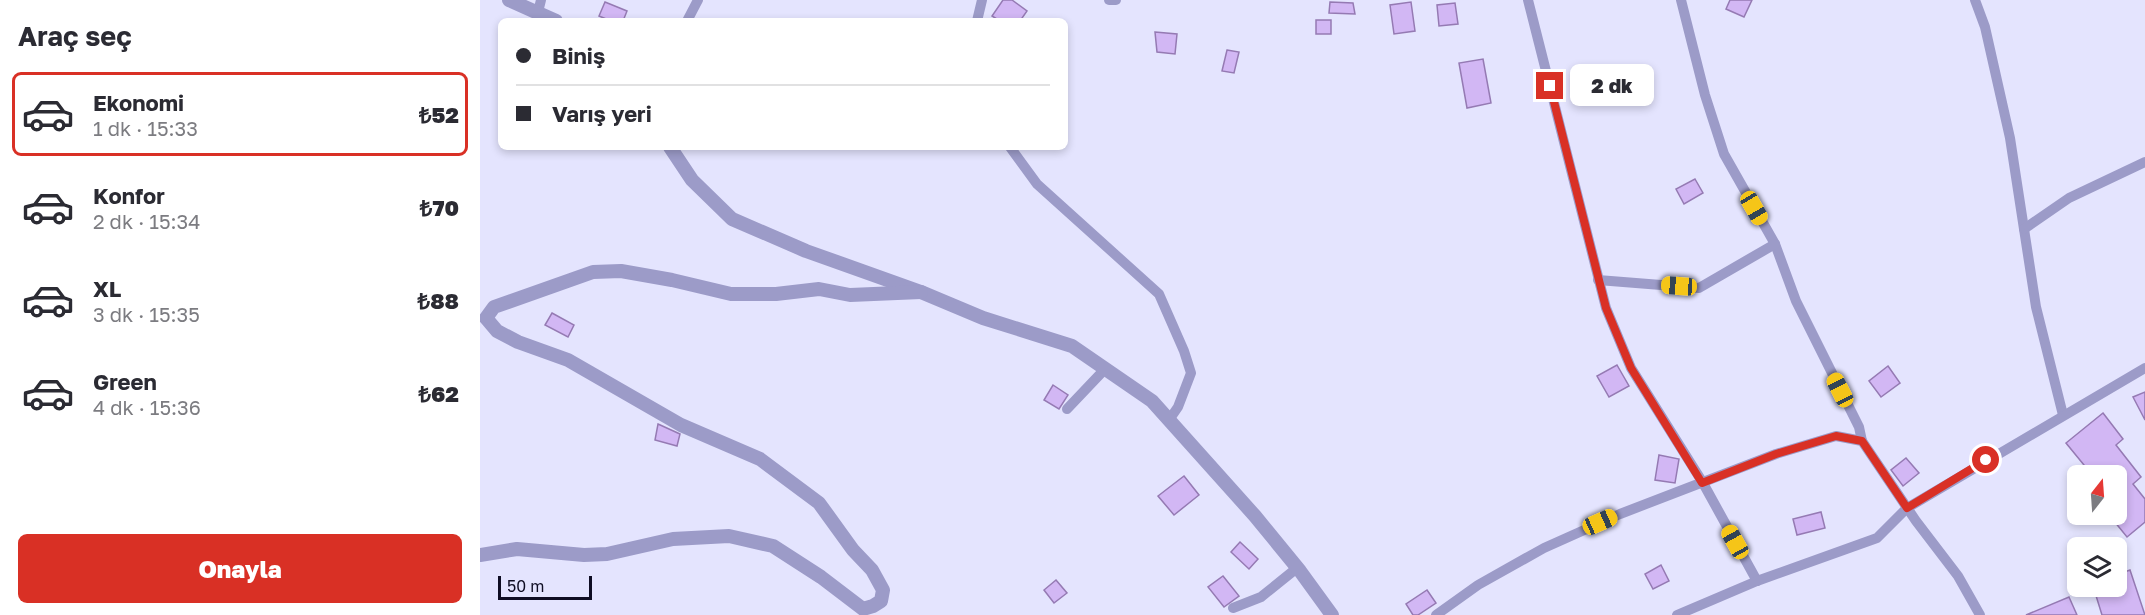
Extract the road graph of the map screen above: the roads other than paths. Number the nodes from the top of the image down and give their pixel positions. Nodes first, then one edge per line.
1 (509, 0) edge
2 (698, 0) edge
3 (982, 0) edge
4 (1109, 0) edge
5 (1116, 0) edge
6 (1528, 0) edge
7 (1681, 0) edge
8 (1975, 0) edge
9 (540, 6) edge
10 (553, 18) edge
11 (689, 18) edge
12 (978, 18) edge
13 (672, 150) edge
14 (1012, 150) edge
15 (2145, 162) edge
16 (2024, 229) junction
17 (1775, 243) junction
18 (1598, 280) junction
19 (921, 291) junction
20 (2145, 368) edge
21 (1104, 369) junction
22 (1067, 409) dead end
23 (2063, 415) junction
24 (1169, 420) junction
25 (1862, 441) junction
26 (1702, 483) junction
27 (1907, 508) junction
28 (480, 555) edge
29 (1297, 568) junction
30 (1757, 581) junction
31 (1233, 608) dead end
32 (1332, 615) edge
33 (1436, 615) edge
34 (1677, 615) edge
35 (1980, 615) edge

1 - 9 street
2 - 11 street
3 - 12 street
4 - 5 street
6 - 18 street
7 - 17 street
8 - 16 street
9 - 10 street
13 - 19 street
14 - 24 street
15 - 16 street
16 - 23 street
17 - 18 street
17 - 25 street
18 - 26 street
19 - 21 street
19 - 28 street
20 - 23 street
21 - 22 street
21 - 24 street
23 - 27 street
24 - 29 street
25 - 26 street
25 - 27 street
26 - 30 street
26 - 33 street
27 - 30 street
27 - 35 street
29 - 31 street
29 - 32 street
30 - 34 street

